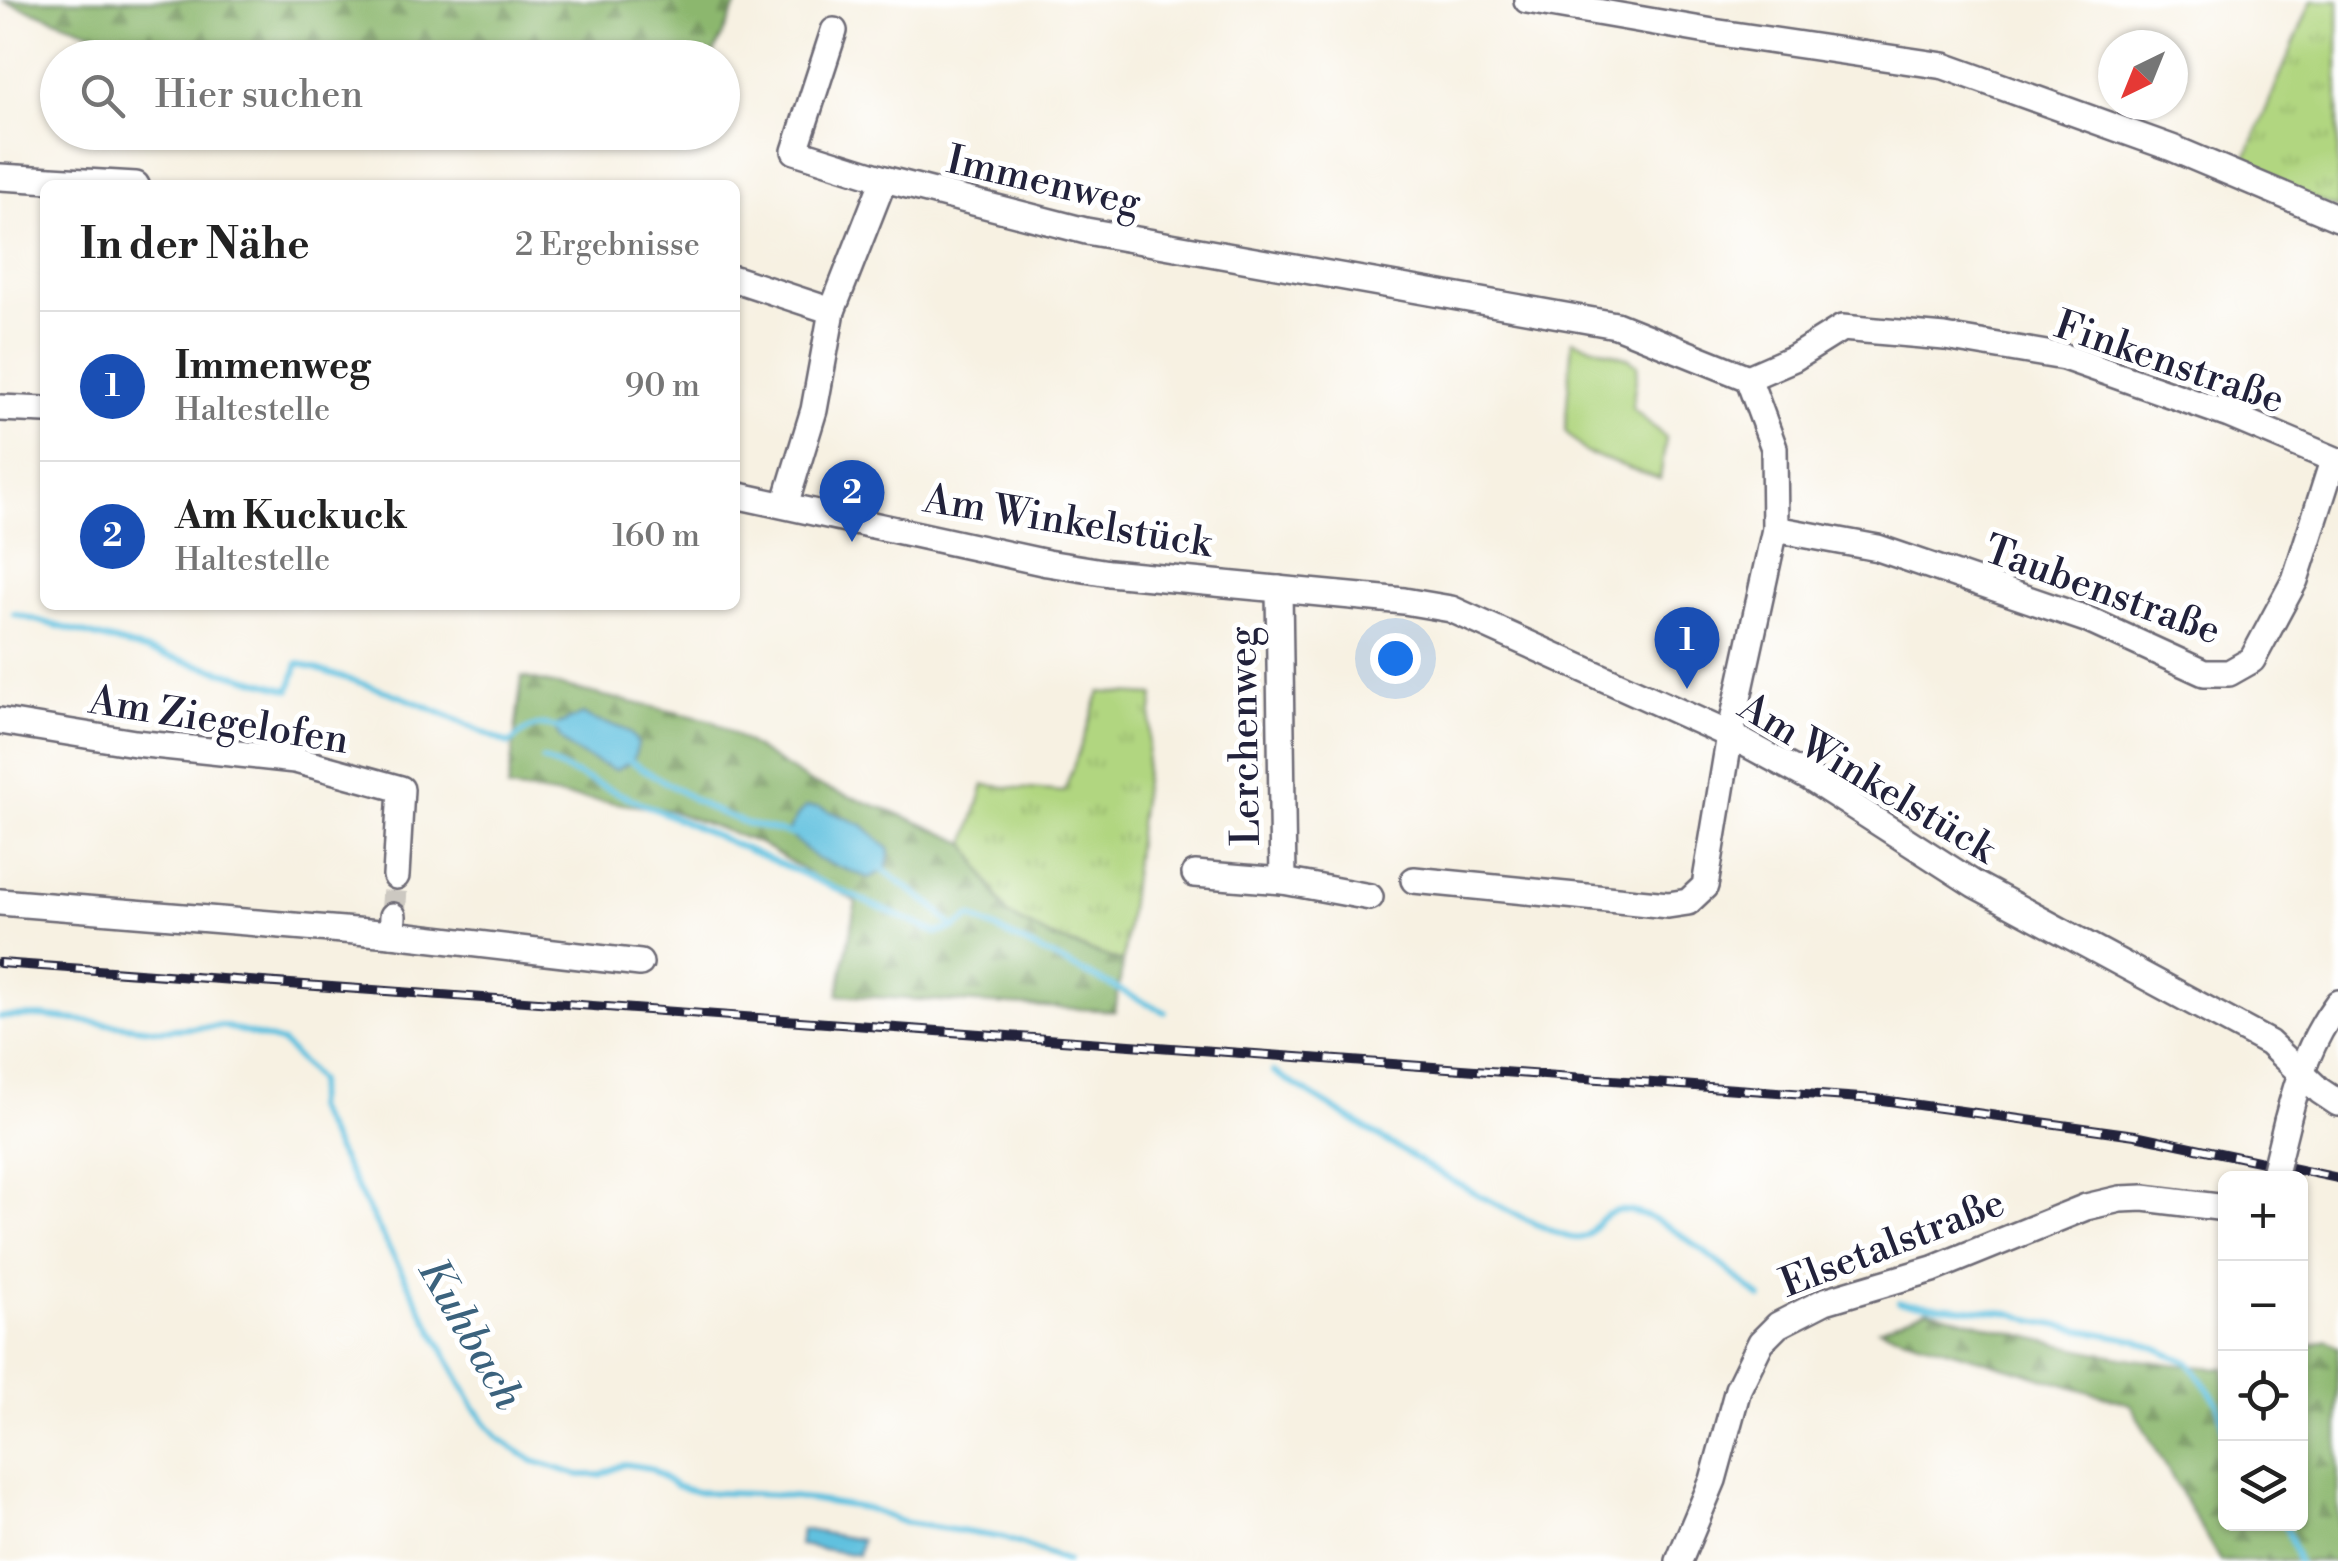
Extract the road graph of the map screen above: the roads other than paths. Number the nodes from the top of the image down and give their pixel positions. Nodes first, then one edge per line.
1 (1527, 0) edge
2 (834, 31) dead end
3 (0, 177) edge
4 (884, 178) junction
5 (51, 180) edge
6 (2338, 218) edge
7 (740, 281) edge
8 (832, 311) junction
9 (1748, 378) junction
10 (0, 408) edge
11 (40, 410) edge
12 (2336, 461) edge
13 (740, 497) edge
14 (785, 506) junction
15 (1775, 528) junction
16 (1279, 589) junction
17 (0, 721) edge
18 (1730, 735) junction
19 (1195, 874) dead end
20 (396, 876) tunnel mouth
21 (1414, 880) dead end
22 (1282, 881) junction
23 (1370, 897) dead end
24 (0, 902) edge
25 (640, 963) dead end
26 (2338, 1002) edge
27 (2300, 1072) junction
28 (2338, 1103) edge
29 (2275, 1171) edge
30 (2218, 1207) edge
31 (1679, 1561) edge

1 - 6 street
2 - 4 street
3 - 5 street
4 - 8 street, Immenweg
4 - 9 street, Immenweg
7 - 8 street
8 - 14 street, Immenweg
9 - 12 street, Finkenstraße
9 - 15 street
10 - 11 street
12 - 15 street, Taubenstraße
13 - 14 street, Am Winkelstück
14 - 16 street, Am Winkelstück
15 - 18 street
16 - 18 street, Am Winkelstück
16 - 22 street, Lerchenweg
17 - 20 street, Am Ziegelofen
18 - 21 street
18 - 27 street, Am Winkelstück
19 - 22 street, Lerchenweg
22 - 23 street, Lerchenweg
24 - 25 street
26 - 27 street
27 - 28 street, Am Winkelstück
27 - 29 street, bridge
30 - 31 street, Elsetalstraße

